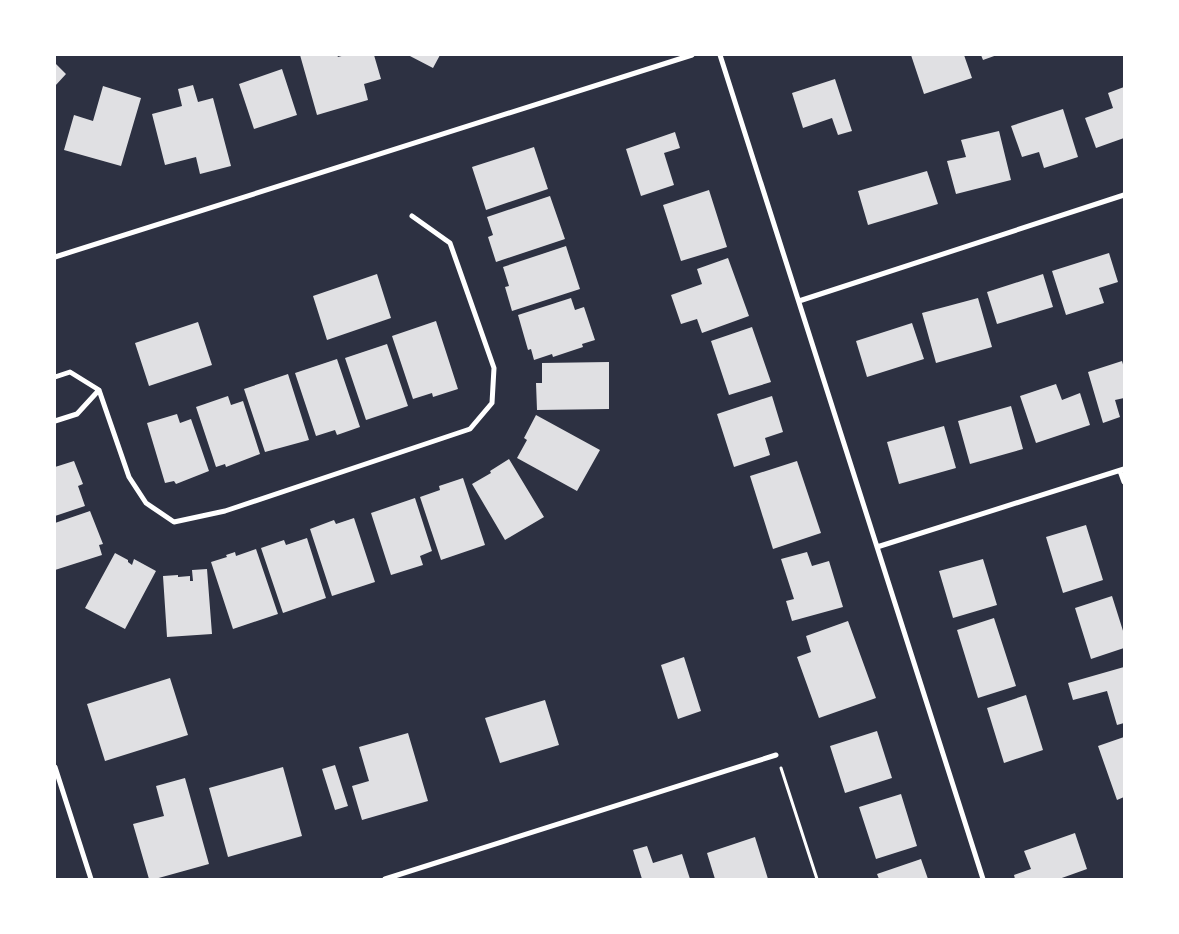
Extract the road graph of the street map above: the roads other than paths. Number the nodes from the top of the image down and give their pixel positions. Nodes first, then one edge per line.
1 (692, 55) edge
2 (720, 55) edge
3 (1124, 195) edge
4 (412, 216) dead end
5 (55, 257) edge
6 (799, 301) junction
7 (55, 377) edge
8 (100, 390) junction
9 (55, 421) edge
10 (1122, 470) edge
11 (1124, 482) edge
12 (877, 547) junction
13 (776, 755) road end
14 (55, 767) edge
15 (91, 879) edge
16 (385, 879) edge
17 (983, 879) edge

1 - 5 street
2 - 6 street
3 - 6 street
4 - 8 street
6 - 12 street
7 - 8 street
8 - 9 street
10 - 11 street
10 - 12 street
12 - 17 street
13 - 16 street
14 - 15 street

